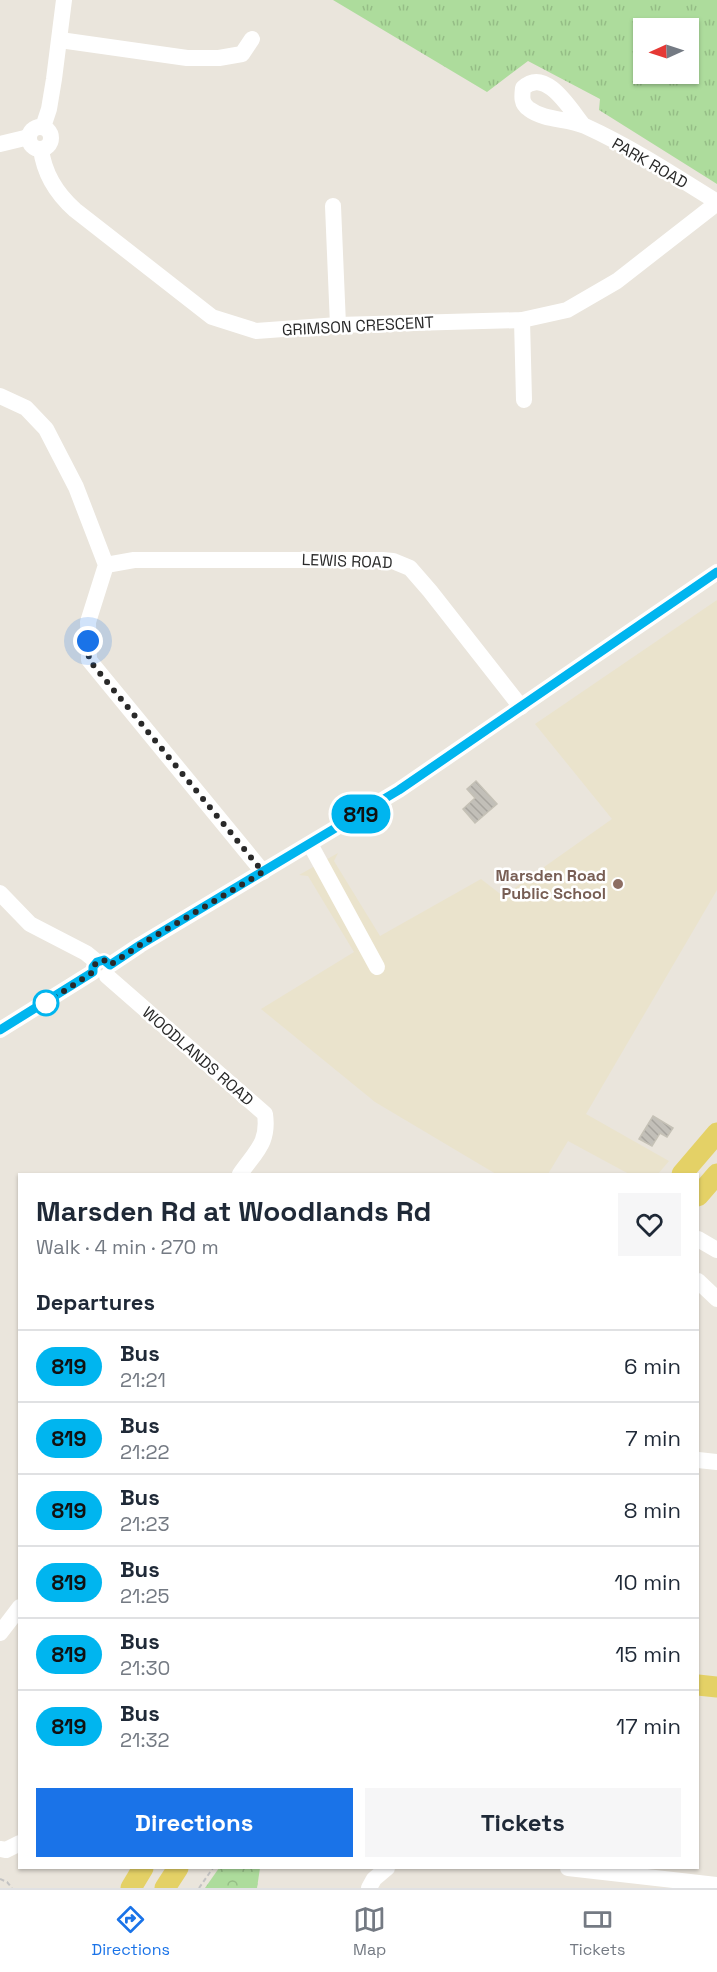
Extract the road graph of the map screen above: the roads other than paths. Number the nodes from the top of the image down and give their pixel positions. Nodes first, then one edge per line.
1 (64, 0) edge
2 (252, 39) dead end
3 (60, 40) junction
4 (583, 125) dead end
5 (35, 143) junction
6 (0, 144) edge
7 (717, 203) edge
8 (333, 206) dead end
9 (522, 320) junction
10 (338, 325) junction
11 (0, 396) edge
12 (524, 400) dead end
13 (106, 565) junction
14 (717, 572) edge
15 (521, 707) junction
16 (310, 844) junction
17 (263, 872) junction
18 (0, 893) edge
19 (376, 967) dead end
20 (102, 969) junction
21 (0, 1030) edge
22 (717, 1132) edge
23 (241, 1173) edge
24 (683, 1173) edge
25 (717, 1174) edge
26 (699, 1195) edge
27 (699, 1240) edge
28 (717, 1250) edge
29 (699, 1282) edge
30 (717, 1299) edge
31 (699, 1460) edge
32 (717, 1462) edge
33 (18, 1610) edge
34 (0, 1633) edge
35 (699, 1685) edge
36 (717, 1686) edge
37 (18, 1844) edge
38 (0, 1849) edge
39 (142, 1869) edge
40 (177, 1869) edge
41 (386, 1869) edge
42 (577, 1869) edge
43 (717, 1885) edge
44 (131, 1888) edge
45 (165, 1888) edge
46 (369, 1888) edge

1 - 3 street
2 - 3 street
3 - 5 street
4 - 7 street, PARK ROAD
5 - 6 street
5 - 10 street, GRIMSON CRESCENT
7 - 9 street, GRIMSON CRESCENT
8 - 10 street
9 - 10 street, GRIMSON CRESCENT
9 - 12 street
11 - 13 street
13 - 15 street, LEWIS ROAD
13 - 17 street
14 - 15 street
15 - 16 street
16 - 17 street
16 - 19 street
17 - 20 street
18 - 20 street, WOODLANDS ROAD
20 - 21 street
20 - 23 street, WOODLANDS ROAD
22 - 24 main road
25 - 26 main road
27 - 28 street
29 - 30 street
31 - 32 street
33 - 34 street
35 - 36 main road
37 - 38 street
39 - 44 main road
40 - 45 main road
41 - 46 street
42 - 43 street

